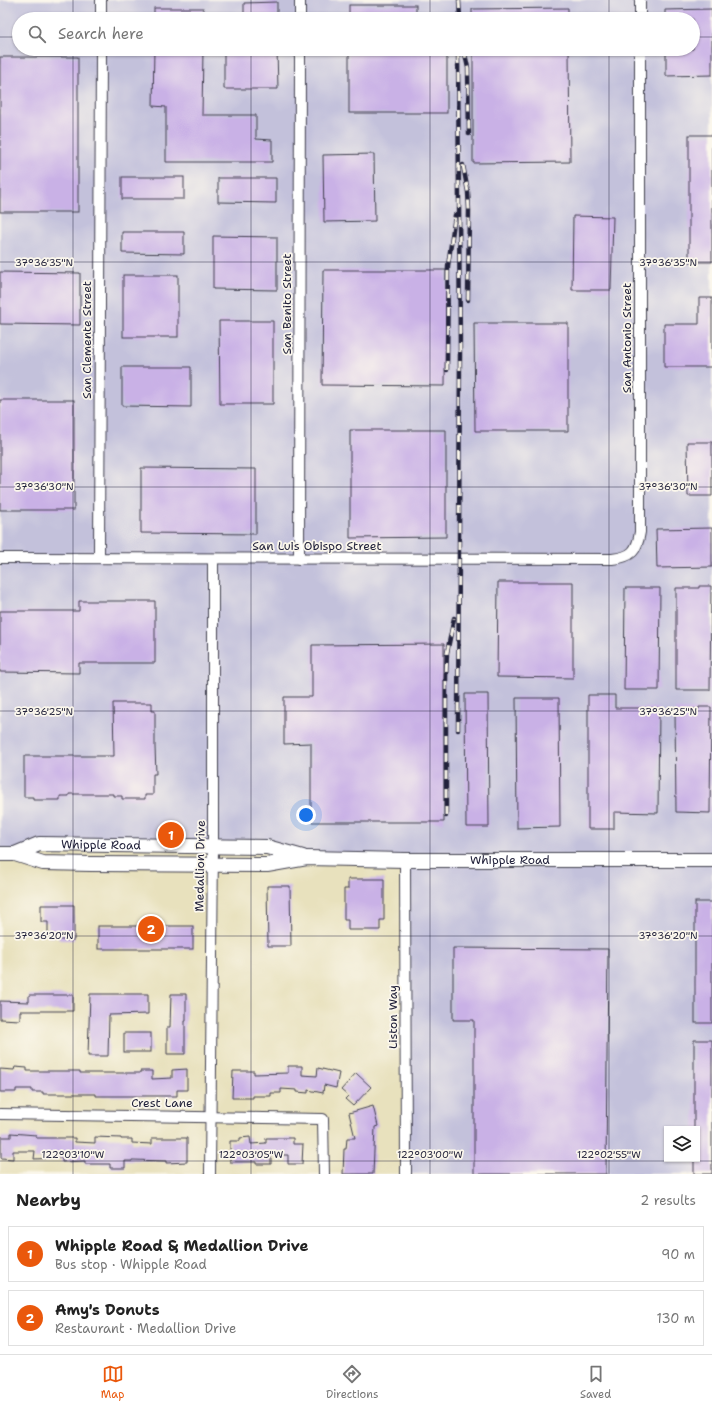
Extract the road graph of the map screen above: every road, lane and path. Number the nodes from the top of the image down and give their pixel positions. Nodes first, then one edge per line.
1 (101, 0) edge
2 (300, 0) edge
3 (640, 0) edge
4 (101, 12) edge
5 (300, 12) edge
6 (640, 12) edge
7 (101, 56) edge
8 (300, 56) edge
9 (640, 56) edge
10 (632, 553) joint
11 (0, 558) edge
12 (99, 558) junction
13 (213, 559) junction
14 (299, 559) junction
15 (213, 846) junction
16 (0, 854) edge
17 (14, 854) junction
18 (307, 858) junction
19 (405, 860) junction
20 (712, 860) edge
21 (213, 864) junction
22 (0, 1114) edge
23 (210, 1116) junction
24 (210, 1174) edge
25 (324, 1174) edge
26 (406, 1174) edge

1 - 4 street
2 - 5 street
3 - 6 street
7 - 12 street, San Clemente Street
8 - 14 street, San Benito Street
9 - 10 street, San Antonio Street
10 - 14 street, San Luis Obispo Street
11 - 12 street, San Luis Obispo Street
12 - 13 street, San Luis Obispo Street
13 - 14 street, San Luis Obispo Street
13 - 15 street, Medallion Drive
15 - 17 main road, Whipple Road
15 - 18 main road, Whipple Road
15 - 21 street, Medallion Drive
16 - 17 main road, Whipple Road
17 - 21 main road, Whipple Road
18 - 19 main road, Whipple Road
18 - 21 main road, Whipple Road
19 - 20 main road, Whipple Road
19 - 26 street, Liston Way
21 - 23 street, Medallion Drive
22 - 23 street, Crest Lane
23 - 24 street, Medallion Drive
23 - 25 street, Crest Lane

